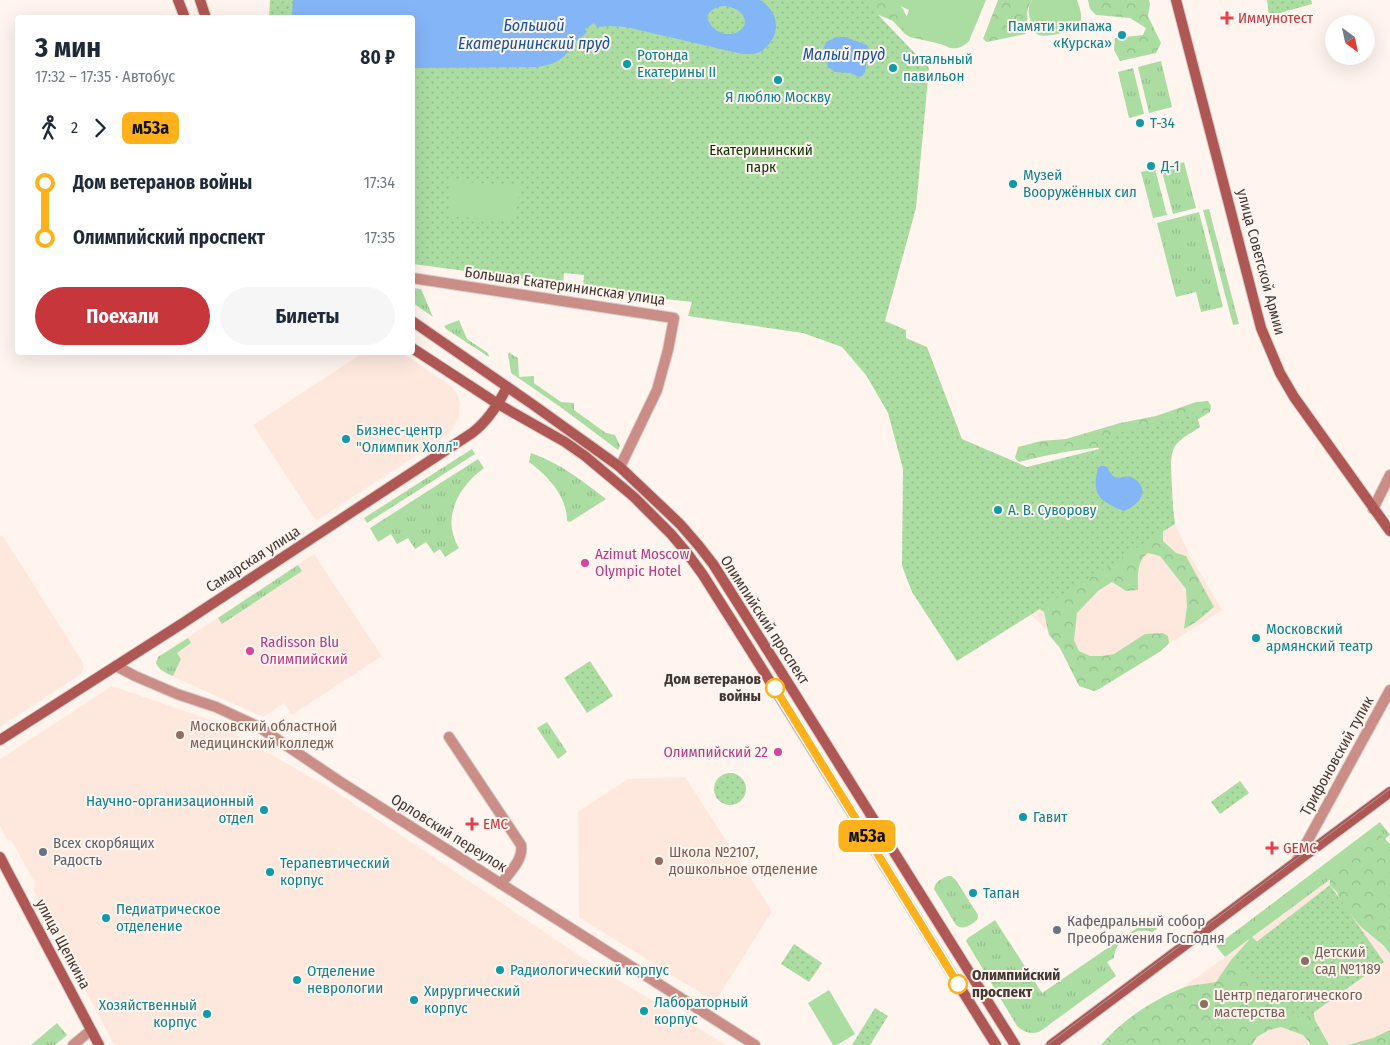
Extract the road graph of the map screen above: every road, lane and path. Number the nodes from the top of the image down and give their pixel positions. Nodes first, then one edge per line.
1 (178, 0) edge
2 (200, 0) edge
3 (1176, 0) edge
4 (184, 15) edge
5 (205, 15) edge
6 (415, 278) edge
7 (415, 323) edge
8 (415, 350) edge
9 (508, 387) junction
10 (498, 404) junction
11 (620, 467) junction
12 (1390, 475) edge
13 (1374, 509) junction
14 (1390, 532) edge
15 (116, 666) junction
16 (1390, 690) edge
17 (449, 737) dead end
18 (0, 740) edge
19 (1390, 792) edge
20 (0, 857) edge
21 (1296, 863) junction
22 (502, 884) junction
23 (91, 1030) junction
24 (73, 1045) edge
25 (99, 1045) edge
26 (755, 1045) edge
27 (996, 1045) edge
28 (1015, 1045) edge
29 (1051, 1045) edge

1 - 4 main road
2 - 5 main road
3 - 13 main road, улица Советской Армии
6 - 11 street, Большая Екатерининская улица
7 - 9 main road, Олимпийский проспект
8 - 10 main road, Олимпийский проспект
9 - 10 main road, Самарская улица
9 - 11 main road, Олимпийский проспект
10 - 15 main road, Самарская улица
10 - 27 main road, Олимпийский проспект
11 - 28 main road, Олимпийский проспект
12 - 13 street
13 - 14 main road, улица Советской Армии
15 - 18 main road, Самарская улица
15 - 22 street, Орловский переулок
16 - 21 street, Трифоновский тупик
17 - 22 street
19 - 21 main road
20 - 23 main road, улица Щепкина
21 - 29 main road
22 - 26 street, Орловский переулок
23 - 24 street
23 - 25 main road, улица Щепкина

